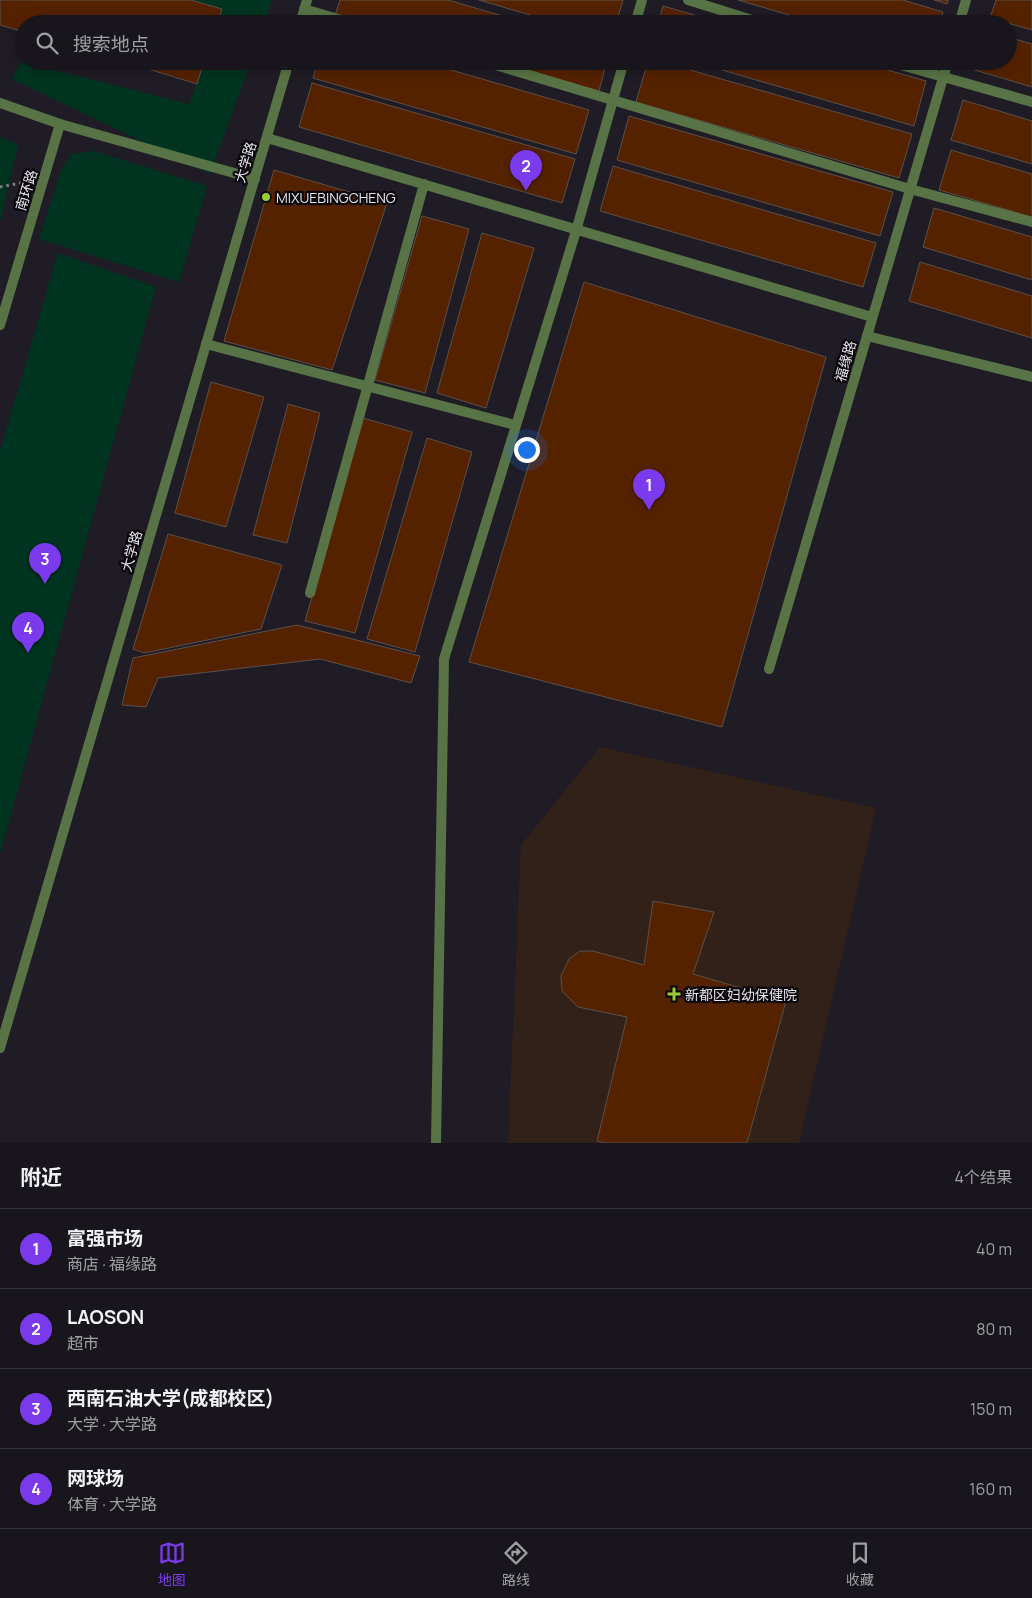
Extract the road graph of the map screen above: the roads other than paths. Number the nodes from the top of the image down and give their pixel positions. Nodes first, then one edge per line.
1 (642, 0) edge
2 (688, 0) edge
3 (966, 0) edge
4 (306, 4) edge
5 (333, 15) edge
6 (638, 15) edge
7 (736, 15) edge
8 (962, 15) edge
9 (286, 70) edge
10 (512, 70) edge
11 (621, 70) edge
12 (917, 70) edge
13 (945, 70) edge
14 (943, 78) junction
15 (613, 100) junction
16 (1032, 102) edge
17 (0, 103) edge
18 (60, 124) junction
19 (267, 138) junction
20 (254, 179) junction
21 (424, 184) junction
22 (910, 189) junction
23 (1032, 222) edge
24 (576, 231) junction
25 (872, 316) junction
26 (0, 324) edge
27 (867, 336) junction
28 (206, 344) junction
29 (1032, 377) edge
30 (367, 386) junction
31 (515, 425) junction
32 (310, 593) dead end
33 (768, 669) dead end
34 (0, 1048) edge
35 (436, 1143) edge

1 - 6 street
2 - 7 street
3 - 8 street
4 - 5 street
9 - 19 street, 大学路
10 - 15 street
11 - 15 street
12 - 14 street
13 - 14 street, 福缘路
14 - 16 street
14 - 22 street, 福缘路
15 - 22 street
15 - 24 street
17 - 18 street
18 - 20 street
18 - 26 street, 南环路
19 - 20 street, 大学路
19 - 21 street
20 - 28 street, 大学路
21 - 24 street
21 - 30 street
22 - 23 street
22 - 25 street, 福缘路
24 - 25 street
24 - 31 street
25 - 27 street, 福缘路
27 - 29 street
27 - 33 street, 福缘路
28 - 30 street
28 - 34 street, 大学路
30 - 31 street
30 - 32 street
31 - 35 street

